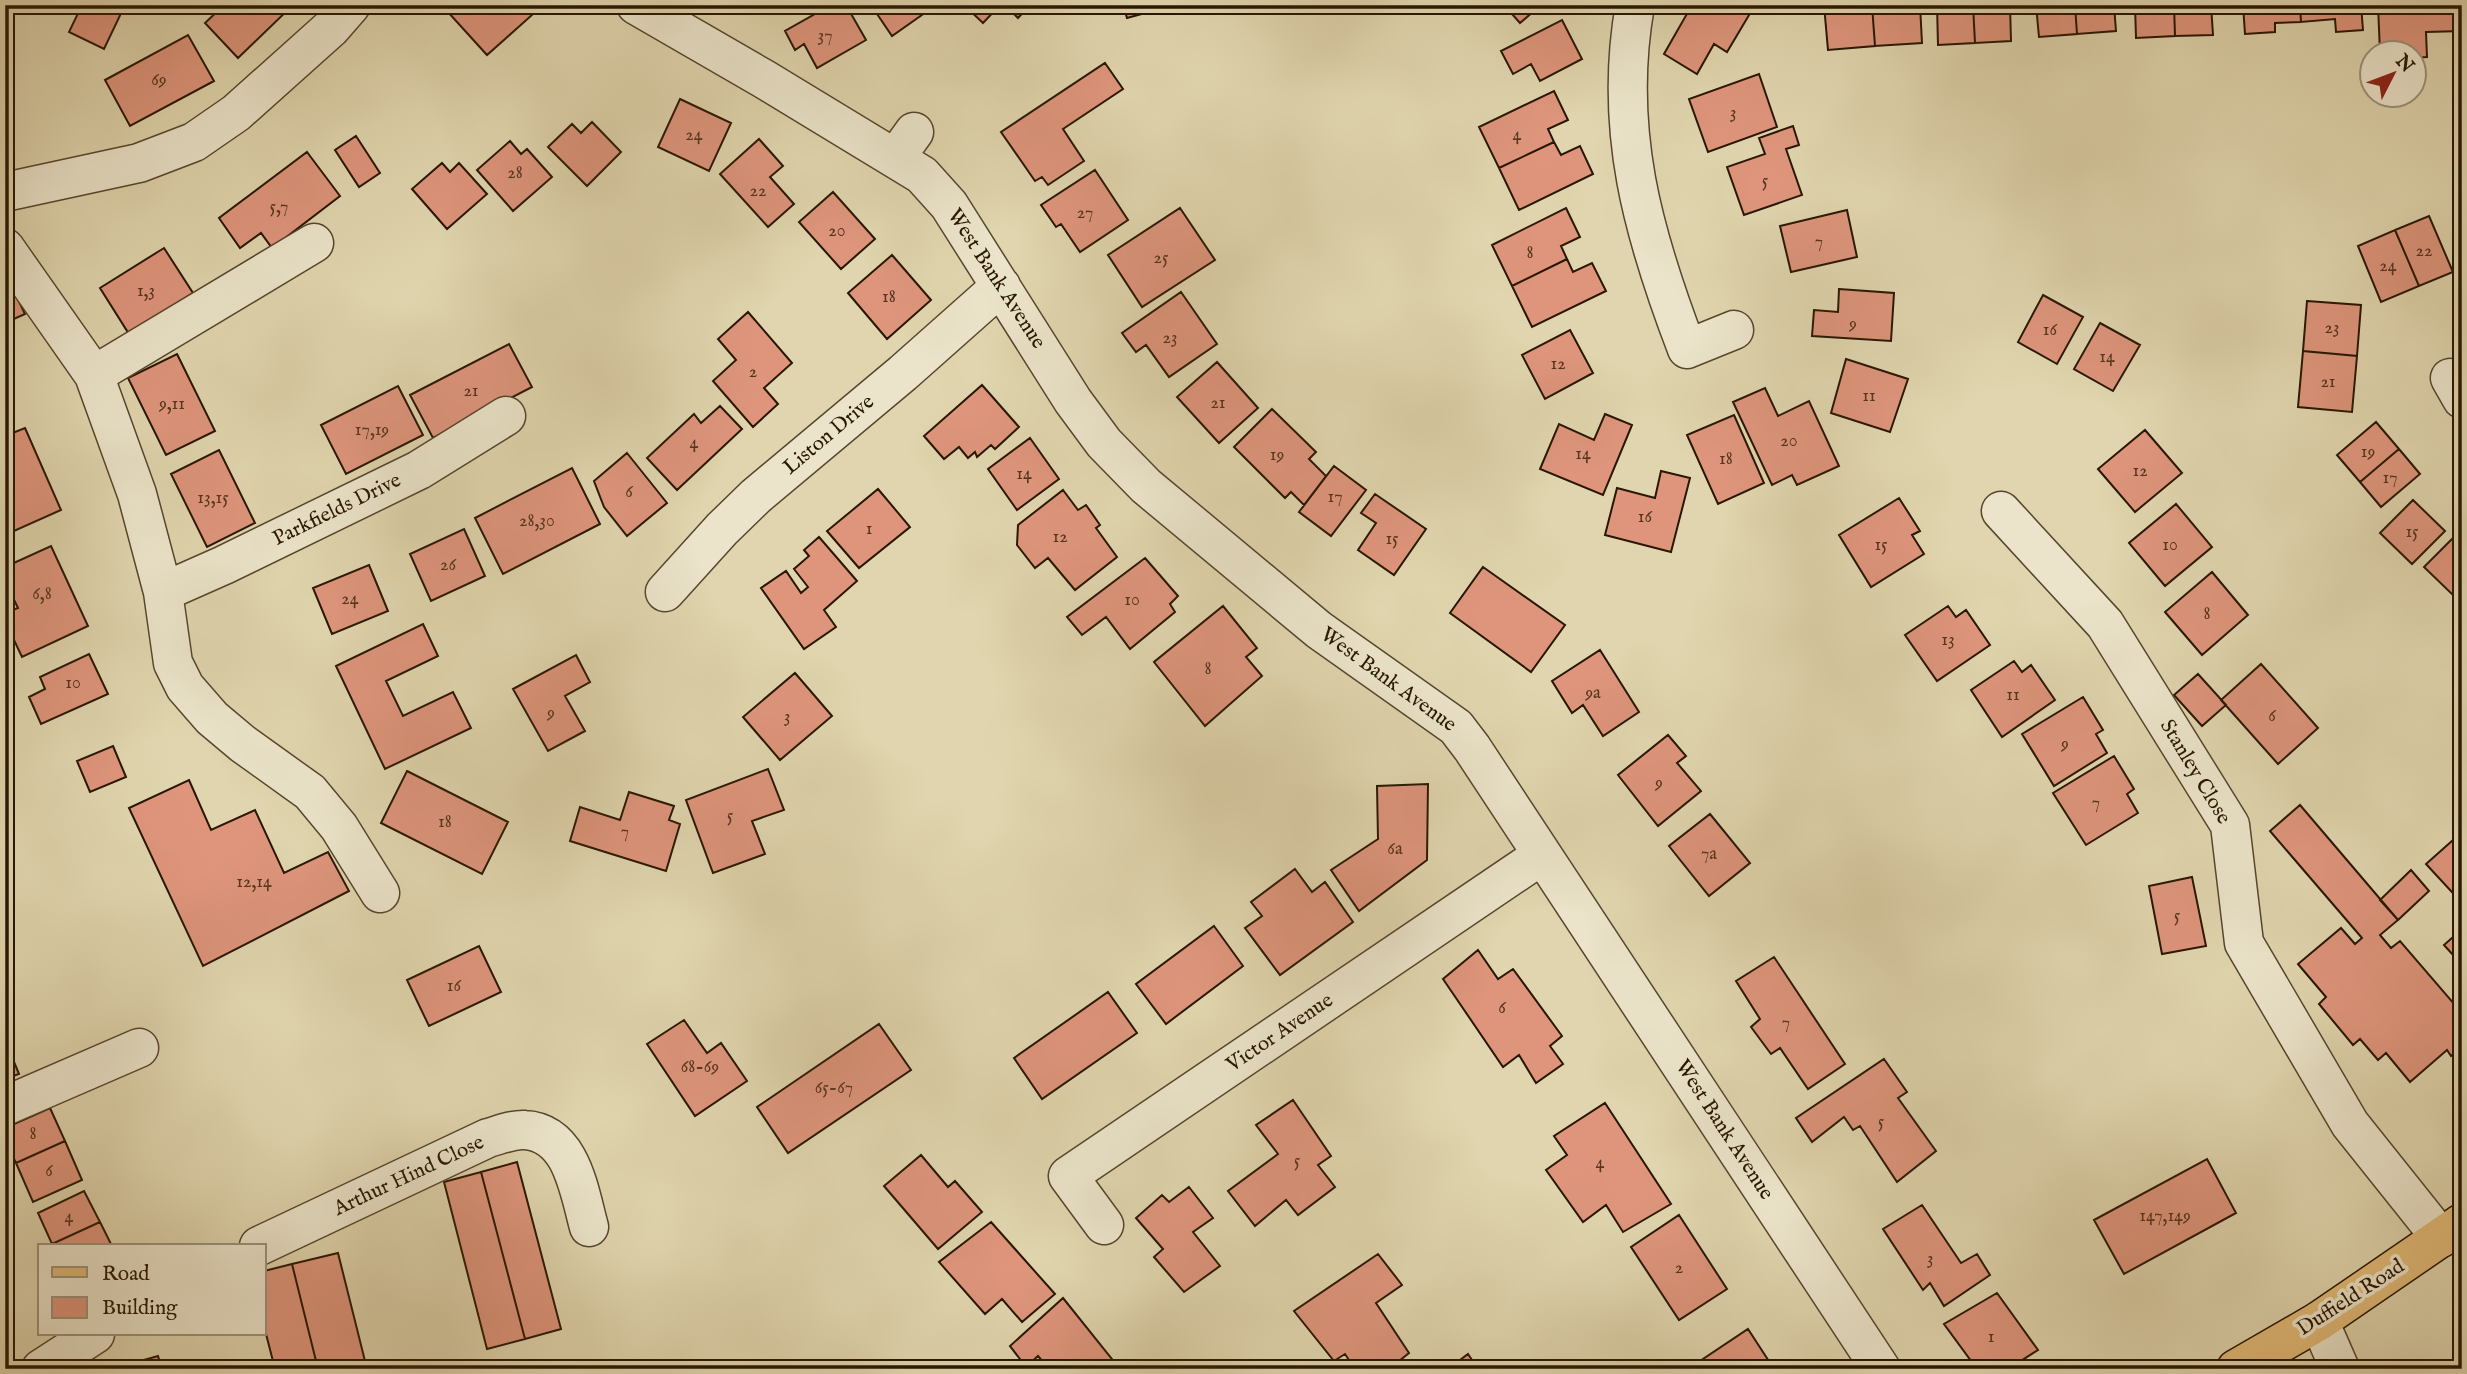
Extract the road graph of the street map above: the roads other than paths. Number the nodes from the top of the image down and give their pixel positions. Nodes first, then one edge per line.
1 (351, 5) edge
2 (636, 5) edge
3 (1635, 5) edge
4 (5, 192) edge
5 (314, 243) dead end
6 (5, 248) edge
7 (1001, 286) junction
8 (1734, 330) dead end
9 (94, 376) junction
10 (506, 416) dead end
11 (2001, 511) dead end
12 (163, 592) junction
13 (665, 592) dead end
14 (1542, 855) junction
15 (380, 892) dead end
16 (139, 1048) dead end
17 (5, 1106) edge
18 (1104, 1225) dead end
19 (589, 1227) dead end
20 (2451, 1230) edge
21 (263, 1244) edge
22 (2319, 1321) junction
23 (92, 1336) edge
24 (41, 1369) edge
25 (1881, 1369) edge
26 (2236, 1369) edge
27 (2340, 1369) edge

1 - 4 street
2 - 7 street, West Bank Avenue
3 - 8 street
5 - 9 street
6 - 9 street
7 - 13 street, Liston Drive
7 - 14 street, West Bank Avenue
9 - 12 street
10 - 12 street, Parkfields Drive
11 - 20 street, Stanley Close
12 - 15 street
14 - 18 street, Victor Avenue
14 - 25 street, West Bank Avenue
16 - 17 street
19 - 21 street, Arthur Hind Close
20 - 22 main road, Duffield Road
22 - 26 main road, Duffield Road
22 - 27 street
23 - 24 street

